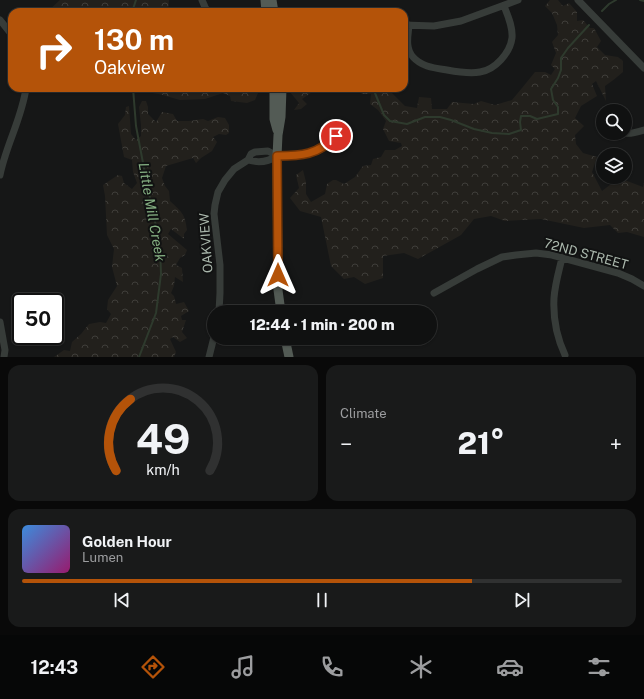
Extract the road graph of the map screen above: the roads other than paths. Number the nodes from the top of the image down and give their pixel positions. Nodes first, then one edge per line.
1 (518, 0) edge
2 (578, 0) edge
3 (504, 6) junction
4 (0, 20) edge
5 (408, 24) edge
6 (8, 30) edge
7 (408, 46) edge
8 (644, 68) edge
9 (25, 92) edge
10 (274, 92) edge
11 (282, 92) edge
12 (644, 130) edge
13 (632, 133) edge
14 (278, 134) junction
15 (336, 136) dead end
16 (277, 156) junction
17 (2, 159) edge
18 (0, 175) edge
19 (562, 258) junction
20 (644, 286) edge
21 (434, 293) dead end
22 (219, 305) edge
23 (280, 305) edge
24 (0, 322) edge
25 (212, 345) edge
26 (286, 345) edge
27 (565, 356) dead end
28 (4, 357) edge
29 (209, 357) edge
30 (289, 357) edge

1 - 3 street
2 - 8 street
3 - 5 street
3 - 7 street
4 - 6 street
9 - 17 street
10 - 14 main road
11 - 14 main road
12 - 13 street
14 - 16 main road
15 - 16 street, OAKVIEW
16 - 22 street, OAKVIEW
16 - 23 main road
17 - 18 street
19 - 20 street, 72ND STREET
19 - 21 street, 72ND STREET
19 - 27 street
24 - 28 street
25 - 29 street
26 - 30 main road

